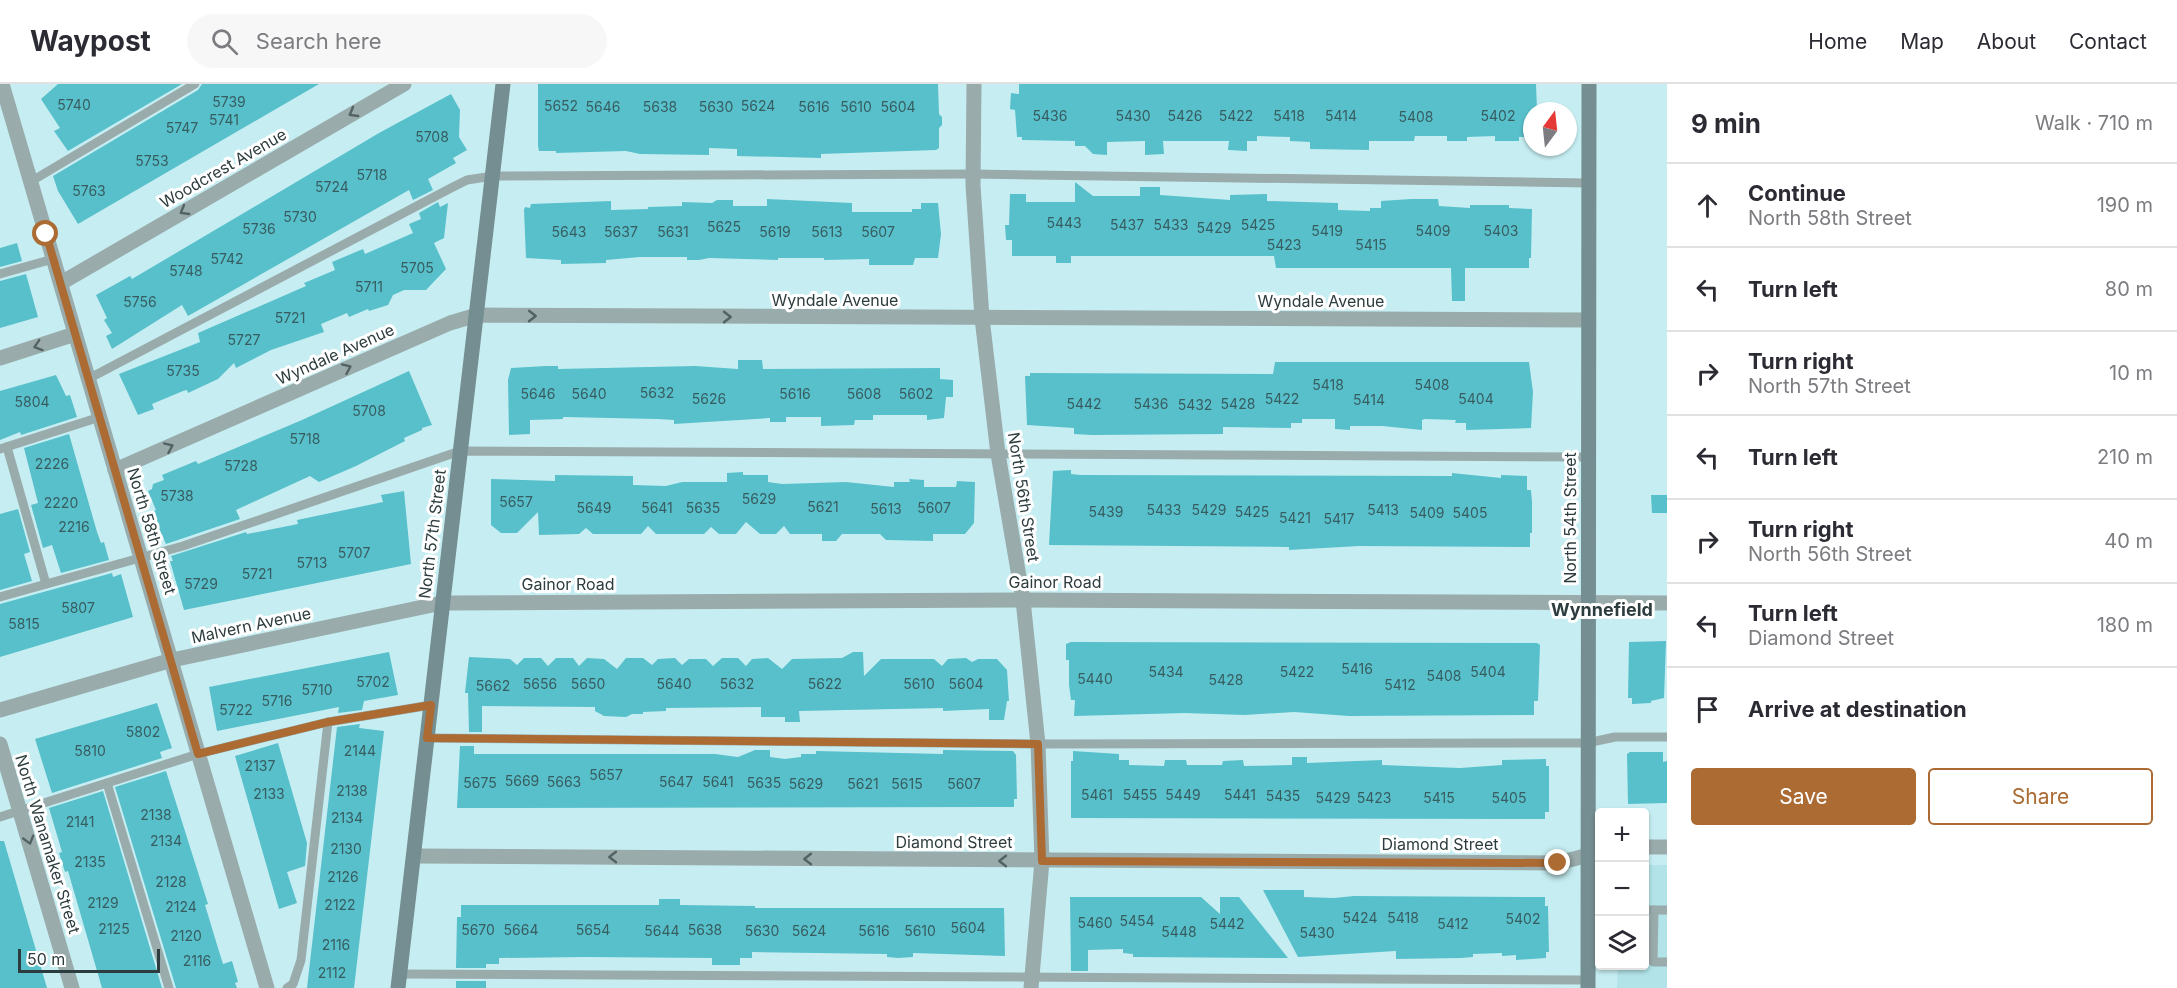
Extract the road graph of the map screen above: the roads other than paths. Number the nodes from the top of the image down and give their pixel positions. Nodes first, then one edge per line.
1 (2, 84) edge
2 (195, 84) edge
3 (404, 84) edge
4 (503, 84) edge
5 (974, 84) edge
6 (1588, 84) edge
7 (973, 174) junction
8 (493, 176) junction
9 (30, 182) junction
10 (1587, 183) junction
11 (53, 259) junction
12 (0, 274) edge
13 (61, 283) junction
14 (477, 315) junction
15 (982, 318) junction
16 (1587, 320) junction
17 (75, 334) junction
18 (0, 358) edge
19 (88, 379) junction
20 (100, 417) junction
21 (4, 448) edge
22 (460, 451) junction
23 (998, 454) junction
24 (1588, 457) junction
25 (116, 470) junction
26 (140, 556) junction
27 (46, 584) junction
28 (0, 597) edge
29 (1023, 600) junction
30 (442, 603) junction
31 (1588, 603) junction
32 (1667, 603) edge
33 (172, 660) junction
34 (431, 705) junction
35 (0, 710) edge
36 (328, 722) junction
37 (1667, 737) edge
38 (427, 738) junction
39 (1587, 743) junction
40 (0, 744) edge
41 (1038, 744) junction
42 (198, 754) junction
43 (107, 783) junction
44 (20, 811) junction
45 (0, 817) edge
46 (1649, 847) edge
47 (1667, 847) edge
48 (1593, 855) edge
49 (415, 856) junction
50 (1042, 861) junction
51 (1649, 910) edge
52 (1667, 910) edge
53 (1593, 911) edge
54 (1667, 962) edge
55 (399, 981) edge
56 (1032, 983) edge
57 (1588, 984) edge
58 (72, 988) edge
59 (169, 988) edge
60 (267, 988) edge
61 (287, 988) edge

1 - 9 street, North 58th Street
2 - 9 lane
3 -> 13 street, Woodcrest Avenue
4 - 8 street, North 57th Street
5 - 7 street, North 56th Street
6 - 10 street, North 54th Street
7 - 8 lane
7 - 10 lane
7 - 15 street, North 56th Street
8 - 14 street, North 57th Street
8 - 19 lane
9 - 11 street, North 58th Street
10 - 16 street, North 54th Street
11 - 12 lane
11 - 13 street, North 58th Street
13 - 17 street, North 58th Street
14 -> 15 street, Wyndale Avenue
14 - 22 street, North 57th Street
25 -> 14 street, Wyndale Avenue
15 - 16 street, Wyndale Avenue
15 - 23 street, North 56th Street
16 - 24 street, North 54th Street
17 -> 18 street
17 - 19 street, North 58th Street
19 - 20 street, North 58th Street
20 - 21 lane
20 - 25 street, North 58th Street
21 - 27 lane
22 - 23 lane
22 - 26 lane
22 - 30 street, North 57th Street
23 - 24 lane
23 - 29 street, North 56th Street
24 - 31 street, North 54th Street
25 - 26 street, North 58th Street
26 - 27 lane
26 - 33 street, North 58th Street
27 - 28 lane
29 - 30 street, Gainor Road
29 - 31 street, Gainor Road
29 - 41 street, North 56th Street
30 - 33 street, Malvern Avenue
30 - 34 street, North 57th Street
31 - 32 street, Gainor Road
31 - 39 street, North 54th Street
33 - 35 street, Malvern Avenue
33 - 42 street, North 58th Street
34 - 36 lane
34 - 38 street, North 57th Street
36 - 42 lane
36 - 61 lane
37 - 39 lane
38 - 41 lane
38 - 49 street, North 57th Street
39 - 41 lane
39 - 48 street, North 54th Street
40 - 44 street, North Wanamaker Street
41 - 50 street, North 56th Street
42 - 43 lane
42 - 60 street, North 58th Street
43 - 44 lane
43 - 59 lane
44 - 45 lane
44 -> 58 street, North Wanamaker Street
46 - 47 street
48 - 50 street, Diamond Street
48 - 53 street, North 54th Street
50 -> 49 street, Diamond Street
49 - 55 street, North 57th Street
50 - 56 street, North 56th Street
51 - 52 lane
51 - 54 lane
53 - 57 street, North 54th Street
55 - 56 lane
56 - 57 lane

